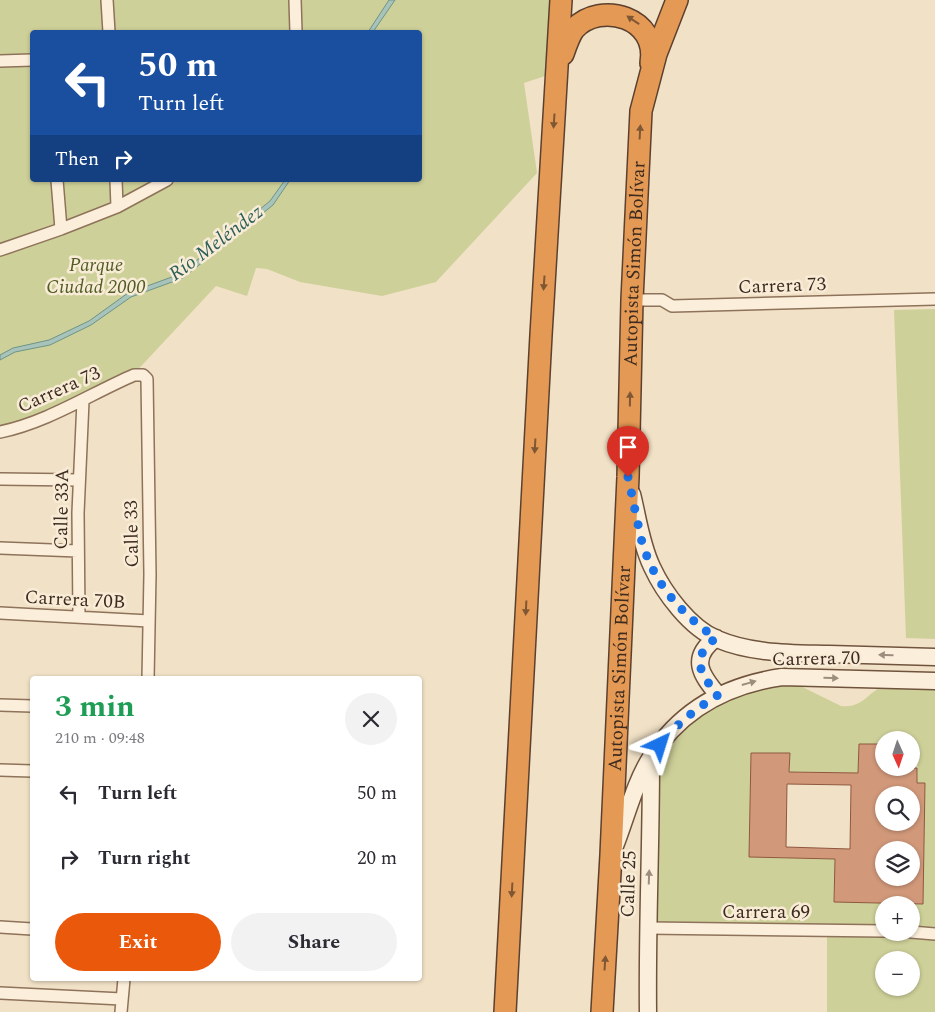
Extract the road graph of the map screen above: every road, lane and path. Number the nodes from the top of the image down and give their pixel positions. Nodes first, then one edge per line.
1 (108, 0) edge
2 (295, 0) edge
3 (561, 0) edge
4 (685, 0) edge
5 (674, 9) edge
6 (109, 30) edge
7 (296, 30) edge
8 (30, 60) edge
9 (0, 61) edge
10 (557, 72) junction
11 (645, 96) junction
12 (57, 182) edge
13 (116, 182) edge
14 (163, 182) edge
15 (117, 207) junction
16 (61, 229) junction
17 (0, 250) edge
18 (935, 299) edge
19 (632, 300) junction
20 (149, 388) joint
21 (83, 401) junction
22 (0, 432) edge
23 (628, 477) junction
24 (0, 479) edge
25 (79, 480) junction
26 (0, 548) edge
27 (78, 551) junction
28 (0, 613) edge
29 (79, 617) junction
30 (149, 621) junction
31 (716, 638) junction
32 (935, 657) edge
33 (148, 676) edge
34 (935, 681) edge
35 (718, 695) junction
36 (0, 705) edge
37 (30, 706) edge
38 (651, 757) junction
39 (0, 770) edge
40 (30, 771) edge
41 (611, 855) junction
42 (0, 928) edge
43 (647, 928) junction
44 (30, 929) edge
45 (875, 931) edge
46 (920, 933) edge
47 (935, 934) edge
48 (124, 981) edge
49 (0, 993) edge
50 (122, 1000) junction
51 (121, 1012) edge
52 (505, 1012) edge
53 (602, 1012) edge
54 (648, 1012) edge

1 - 6 street
2 - 7 street
3 - 10 highway
4 - 5 street
5 - 11 highway, Autopista Simón Bolívar
8 - 9 street
11 -> 10 highway
10 -> 52 highway
19 -> 11 highway, Autopista Simón Bolívar
12 - 16 street
13 - 15 street
14 - 15 street
15 - 16 street
16 - 17 street
18 - 19 street, Carrera 73
23 -> 19 highway, Autopista Simón Bolívar
20 - 21 street, Carrera 73
20 - 30 street, Calle 33
21 - 22 street, Carrera 73
21 - 25 street, Calle 33A
23 - 31 street, Carrera 70
23 - 41 highway, Autopista Simón Bolívar
24 - 25 street
25 - 27 street, Calle 33A
26 - 27 street
27 - 29 street, Calle 33A
28 - 29 street, Carrera 70B
29 - 30 street, Carrera 70B
30 - 33 street, Calle 33
32 -> 31 street, Carrera 70
31 - 35 street
35 -> 34 street, Carrera 70
35 - 38 street, Carrera 70
36 - 37 street
38 - 41 street, Carrera 70
43 -> 38 street, Calle 25
39 - 40 street
53 -> 41 highway, Autopista Simón Bolívar
42 - 44 street
43 - 45 street, Carrera 69
43 - 54 street, Calle 25
46 - 47 street
48 - 50 street
49 - 50 street
50 - 51 street

